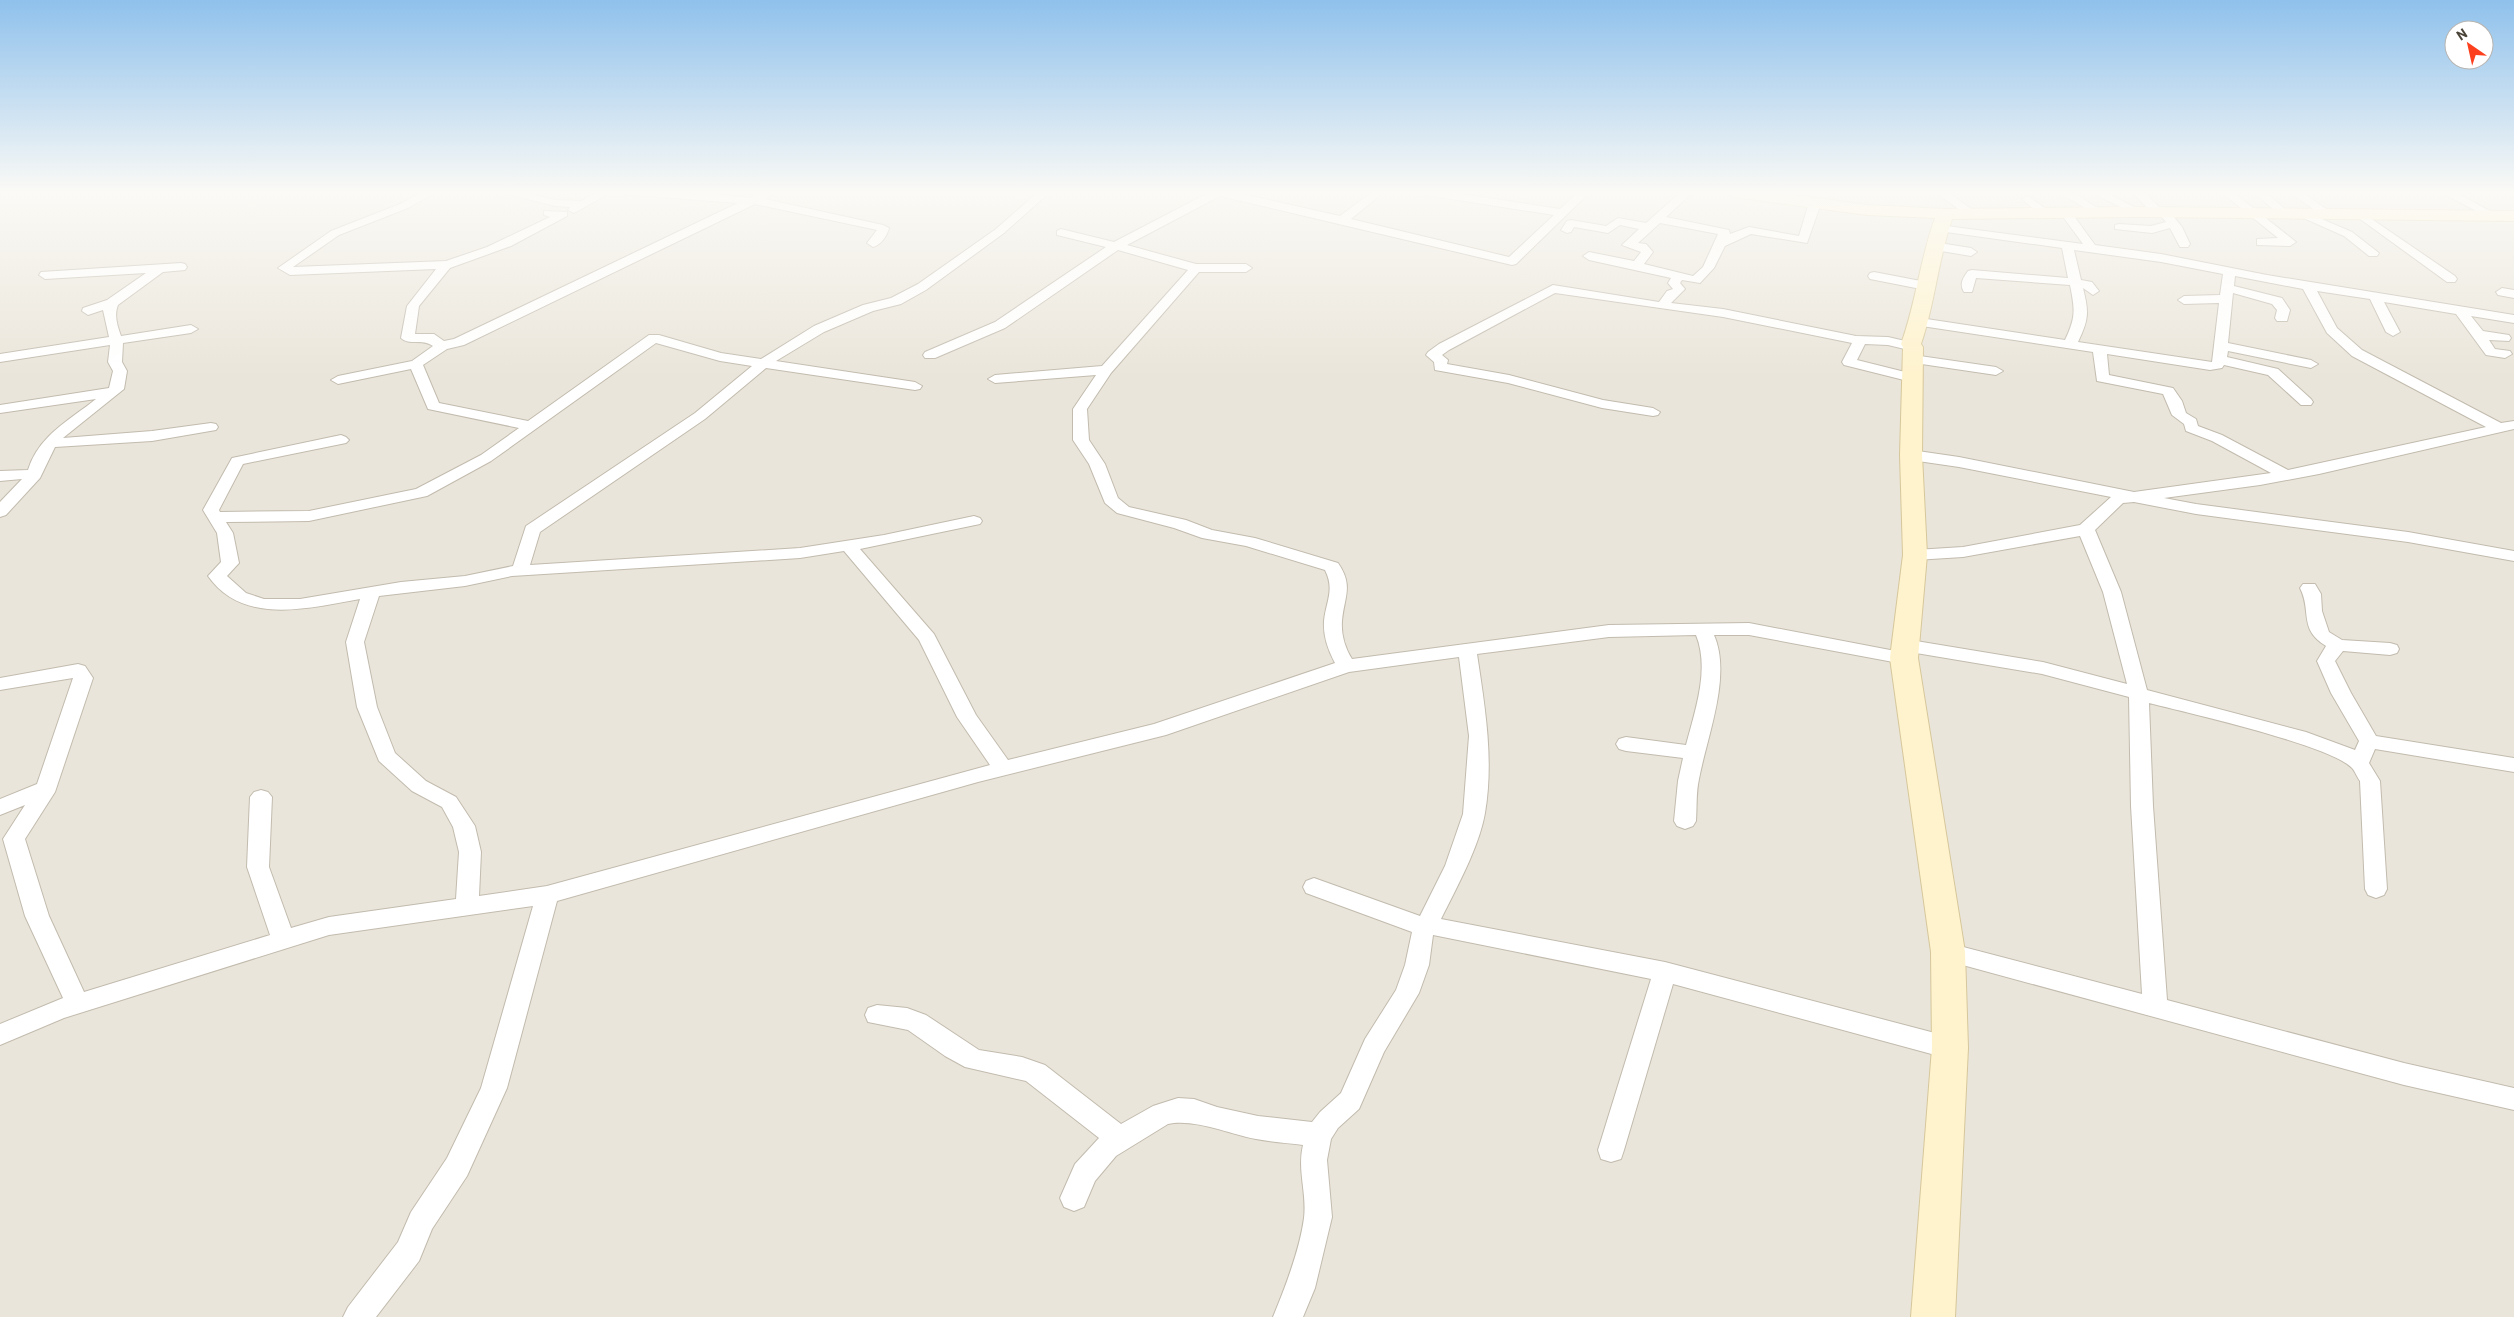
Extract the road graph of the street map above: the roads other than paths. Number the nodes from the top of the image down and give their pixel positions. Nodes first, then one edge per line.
1 (308, 253) edge
2 (485, 253) edge
3 (642, 253) edge
4 (968, 253) edge
5 (1105, 253) edge
6 (1143, 253) edge
7 (1481, 253) edge
8 (1520, 253) edge
9 (1646, 253) edge
10 (1714, 253) edge
11 (1936, 253) edge
12 (2069, 253) edge
13 (2125, 253) edge
14 (2415, 253) edge
15 (446, 265) junction
16 (181, 267) dead end
17 (1196, 268) junction
18 (1246, 268) dead end
19 (1646, 268) junction
20 (159, 269) junction
21 (2229, 271) junction
22 (45, 275) dead end
23 (1874, 276) dead end
24 (2451, 279) dead end
25 (2075, 282) junction
26 (2359, 283) dead end
27 (2307, 285) junction
28 (1926, 286) junction
29 (1968, 289) dead end
30 (2093, 290) dead end
31 (2345, 292) junction
32 (2226, 294) junction
33 (2447, 294) dead end
34 (2375, 297) junction
35 (848, 300) dead end
36 (2184, 300) dead end
37 (112, 303) junction
38 (1662, 306) junction
39 (868, 308) junction
40 (2457, 310) junction
41 (88, 311) dead end
42 (2282, 318) dead end
43 (2514, 319) edge
44 (191, 328) dead end
45 (2393, 332) dead end
46 (2478, 335) junction
47 (2504, 338) dead end
48 (117, 340) junction
49 (1861, 340) junction
50 (442, 346) junction
51 (2069, 346) junction
52 (2221, 346) junction
53 (2100, 351) junction
54 (1914, 352) junction
55 (2505, 354) dead end
56 (930, 355) dead end
57 (0, 358) edge
58 (2220, 360) junction
59 (764, 363) junction
60 (416, 364) junction
61 (2310, 364) dead end
62 (1106, 370) junction
63 (1996, 371) dead end
64 (338, 380) dead end
65 (995, 380) dead end
66 (915, 386) dead end
67 (113, 392) junction
68 (2306, 402) dead end
69 (0, 409) edge
70 (1653, 412) dead end
71 (532, 426) junction
72 (2507, 426) edge
73 (211, 428) dead end
74 (341, 440) dead end
75 (50, 443) junction
76 (1911, 455) junction
77 (34, 475) junction
78 (2286, 475) junction
79 (0, 476) edge
80 (2134, 498) junction
81 (0, 512) edge
82 (216, 517) junction
83 (974, 521) dead end
84 (2086, 529) junction
85 (848, 546) junction
86 (1915, 555) junction
87 (2514, 556) edge
88 (520, 570) junction
89 (2309, 588) dead end
90 (371, 592) junction
91 (1703, 630) junction
92 (2338, 645) junction
93 (2390, 649) dead end
94 (1467, 650) junction
95 (1904, 651) junction
96 (1346, 666) junction
97 (0, 684) edge
98 (2137, 694) junction
99 (2369, 741) junction
100 (1626, 744) dead end
101 (1693, 754) junction
102 (2359, 763) junction
103 (2514, 765) edge
104 (1003, 768) junction
105 (46, 789) junction
106 (260, 797) dead end
107 (0, 807) edge
108 (1685, 821) dead end
109 (1314, 887) dead end
110 (2376, 889) dead end
111 (548, 895) junction
112 (467, 906) junction
113 (1428, 925) junction
114 (284, 940) junction
115 (1948, 952) junction
116 (1664, 972) junction
117 (78, 1003) junction
118 (2155, 1007) junction
119 (877, 1016) dead end
120 (0, 1035) edge
121 (1950, 1048) junction
122 (2514, 1099) edge
123 (1319, 1135) junction
124 (1119, 1140) junction
125 (1611, 1150) dead end
126 (1074, 1198) dead end
127 (358, 1317) edge
128 (1288, 1317) edge
129 (1934, 1317) edge

1 - 15 street
2 - 15 street
3 - 50 street
4 - 39 street
5 - 56 street
6 - 17 street
7 - 8 street
9 - 19 street
10 - 19 street
11 - 28 street
12 - 25 street
13 - 21 street
14 - 24 street
15 - 50 street
16 - 20 street
17 - 18 street
17 - 62 street
19 - 38 street
20 - 22 street
20 - 37 street
21 - 27 street
21 - 32 street
23 - 28 street
25 - 29 street
25 - 30 street
25 - 51 street
26 - 31 street
27 - 31 street
27 - 72 street
28 - 54 street
31 - 34 street
32 - 36 street
32 - 42 street
32 - 52 street
33 - 40 street
34 - 40 street
34 - 45 street
35 - 39 street
37 - 41 street
37 - 48 street
38 - 49 street
38 - 70 street
39 - 59 street
40 - 43 street
40 - 46 street
44 - 48 street
46 - 47 street
46 - 55 street
48 - 57 street
48 - 67 street
49 - 54 street
49 - 54 street
50 - 60 street
51 - 53 street
51 - 54 street
52 - 58 street
52 - 61 street
53 - 58 street
53 - 78 street
54 - 63 street
54 - 76 street
58 - 68 street
59 - 66 street
59 - 71 street
59 - 88 street
60 - 64 street
60 - 71 street
62 - 65 street
62 - 96 street
67 - 69 street
67 - 75 street
71 - 82 street
72 - 78 street
73 - 75 street
74 - 82 street
75 - 77 street
76 - 80 street
76 - 86 street
77 - 79 street
77 - 81 street
78 - 80 street
80 - 84 street
80 - 87 street
82 - 90 street
83 - 85 street
84 - 86 street
84 - 98 street
85 - 88 street
85 - 104 street
86 - 95 street
88 - 90 street
89 - 92 street
90 - 112 street
91 - 94 street
91 - 95 street
91 - 101 street
92 - 93 street
92 - 99 street
94 - 96 street
94 - 113 street
95 - 98 street
95 - 115 street
96 - 104 street
97 - 105 street
98 - 102 street
98 - 118 street
99 - 102 street
99 - 103 street
100 - 101 street
101 - 108 street
102 - 110 street
104 - 111 street
105 - 107 street
105 - 117 street
106 - 114 street
109 - 113 street
111 - 112 street
111 - 127 street
112 - 114 street
113 - 116 street
113 - 123 street
114 - 117 street
115 - 118 street
115 - 121 street
116 - 121 street
116 - 125 street
117 - 120 street
118 - 122 street
119 - 124 street
121 - 129 street
123 - 124 street
123 - 128 street
124 - 126 street

